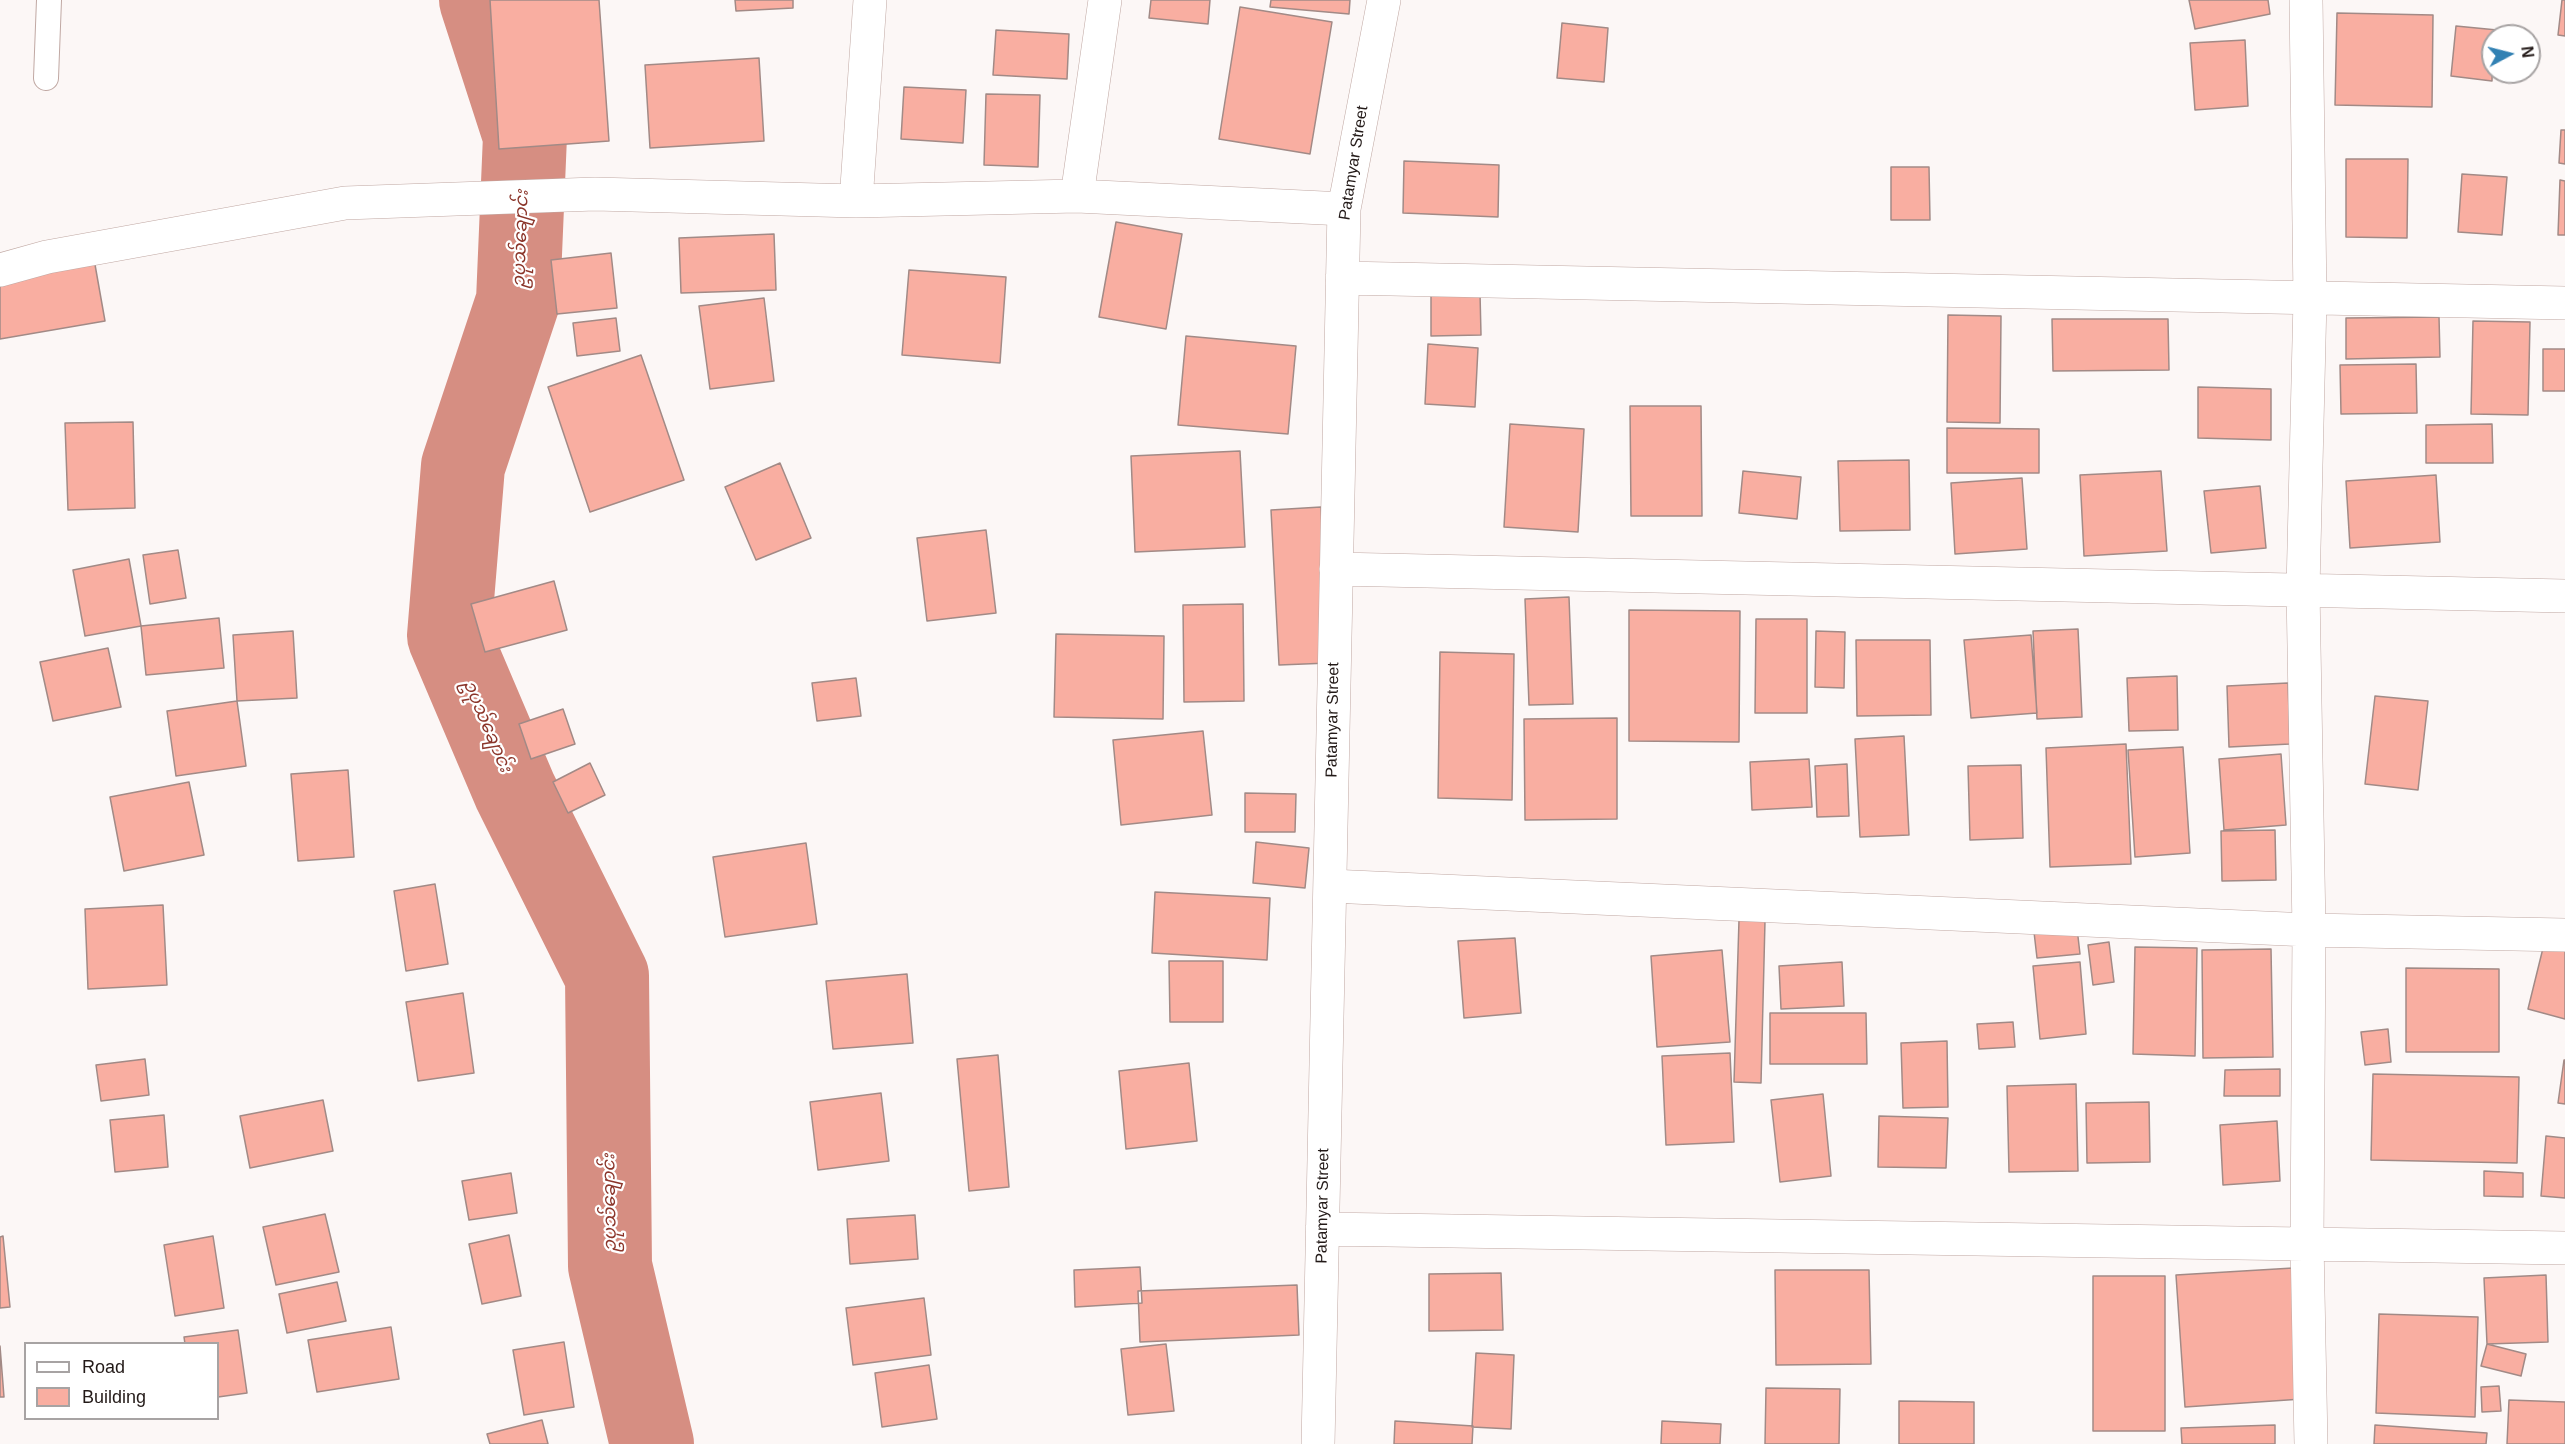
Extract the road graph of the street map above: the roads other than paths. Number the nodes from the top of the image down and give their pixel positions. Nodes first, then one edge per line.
1 (49, 0) edge
2 (870, 0) edge
3 (1105, 0) edge
4 (1384, 0) edge
5 (2306, 0) edge
6 (46, 78) dead end
7 (1077, 196) junction
8 (856, 201) junction
9 (1344, 209) junction
10 (0, 270) edge
11 (1342, 278) junction
12 (2310, 298) junction
13 (2565, 303) edge
14 (1336, 569) junction
15 (2303, 589) junction
16 (2565, 596) edge
17 (1330, 886) junction
18 (2309, 930) junction
19 (2565, 935) edge
20 (1322, 1229) junction
21 (2307, 1242) junction
22 (2565, 1248) edge
23 (1318, 1444) edge
24 (2311, 1444) edge

1 - 6 lane
2 - 8 street
3 - 7 street
4 - 9 street, Patamyar Street
5 - 12 street
7 - 8 street
7 - 9 street
8 - 10 street
9 - 11 street, Patamyar Street
11 - 12 street
11 - 14 street, Patamyar Street
12 - 13 street
12 - 15 street
14 - 15 street
14 - 17 street, Patamyar Street
15 - 16 street
15 - 18 street
17 - 18 street
17 - 20 street, Patamyar Street
18 - 19 street
18 - 21 street
20 - 21 street
20 - 23 street, Patamyar Street
21 - 22 street
21 - 24 street

